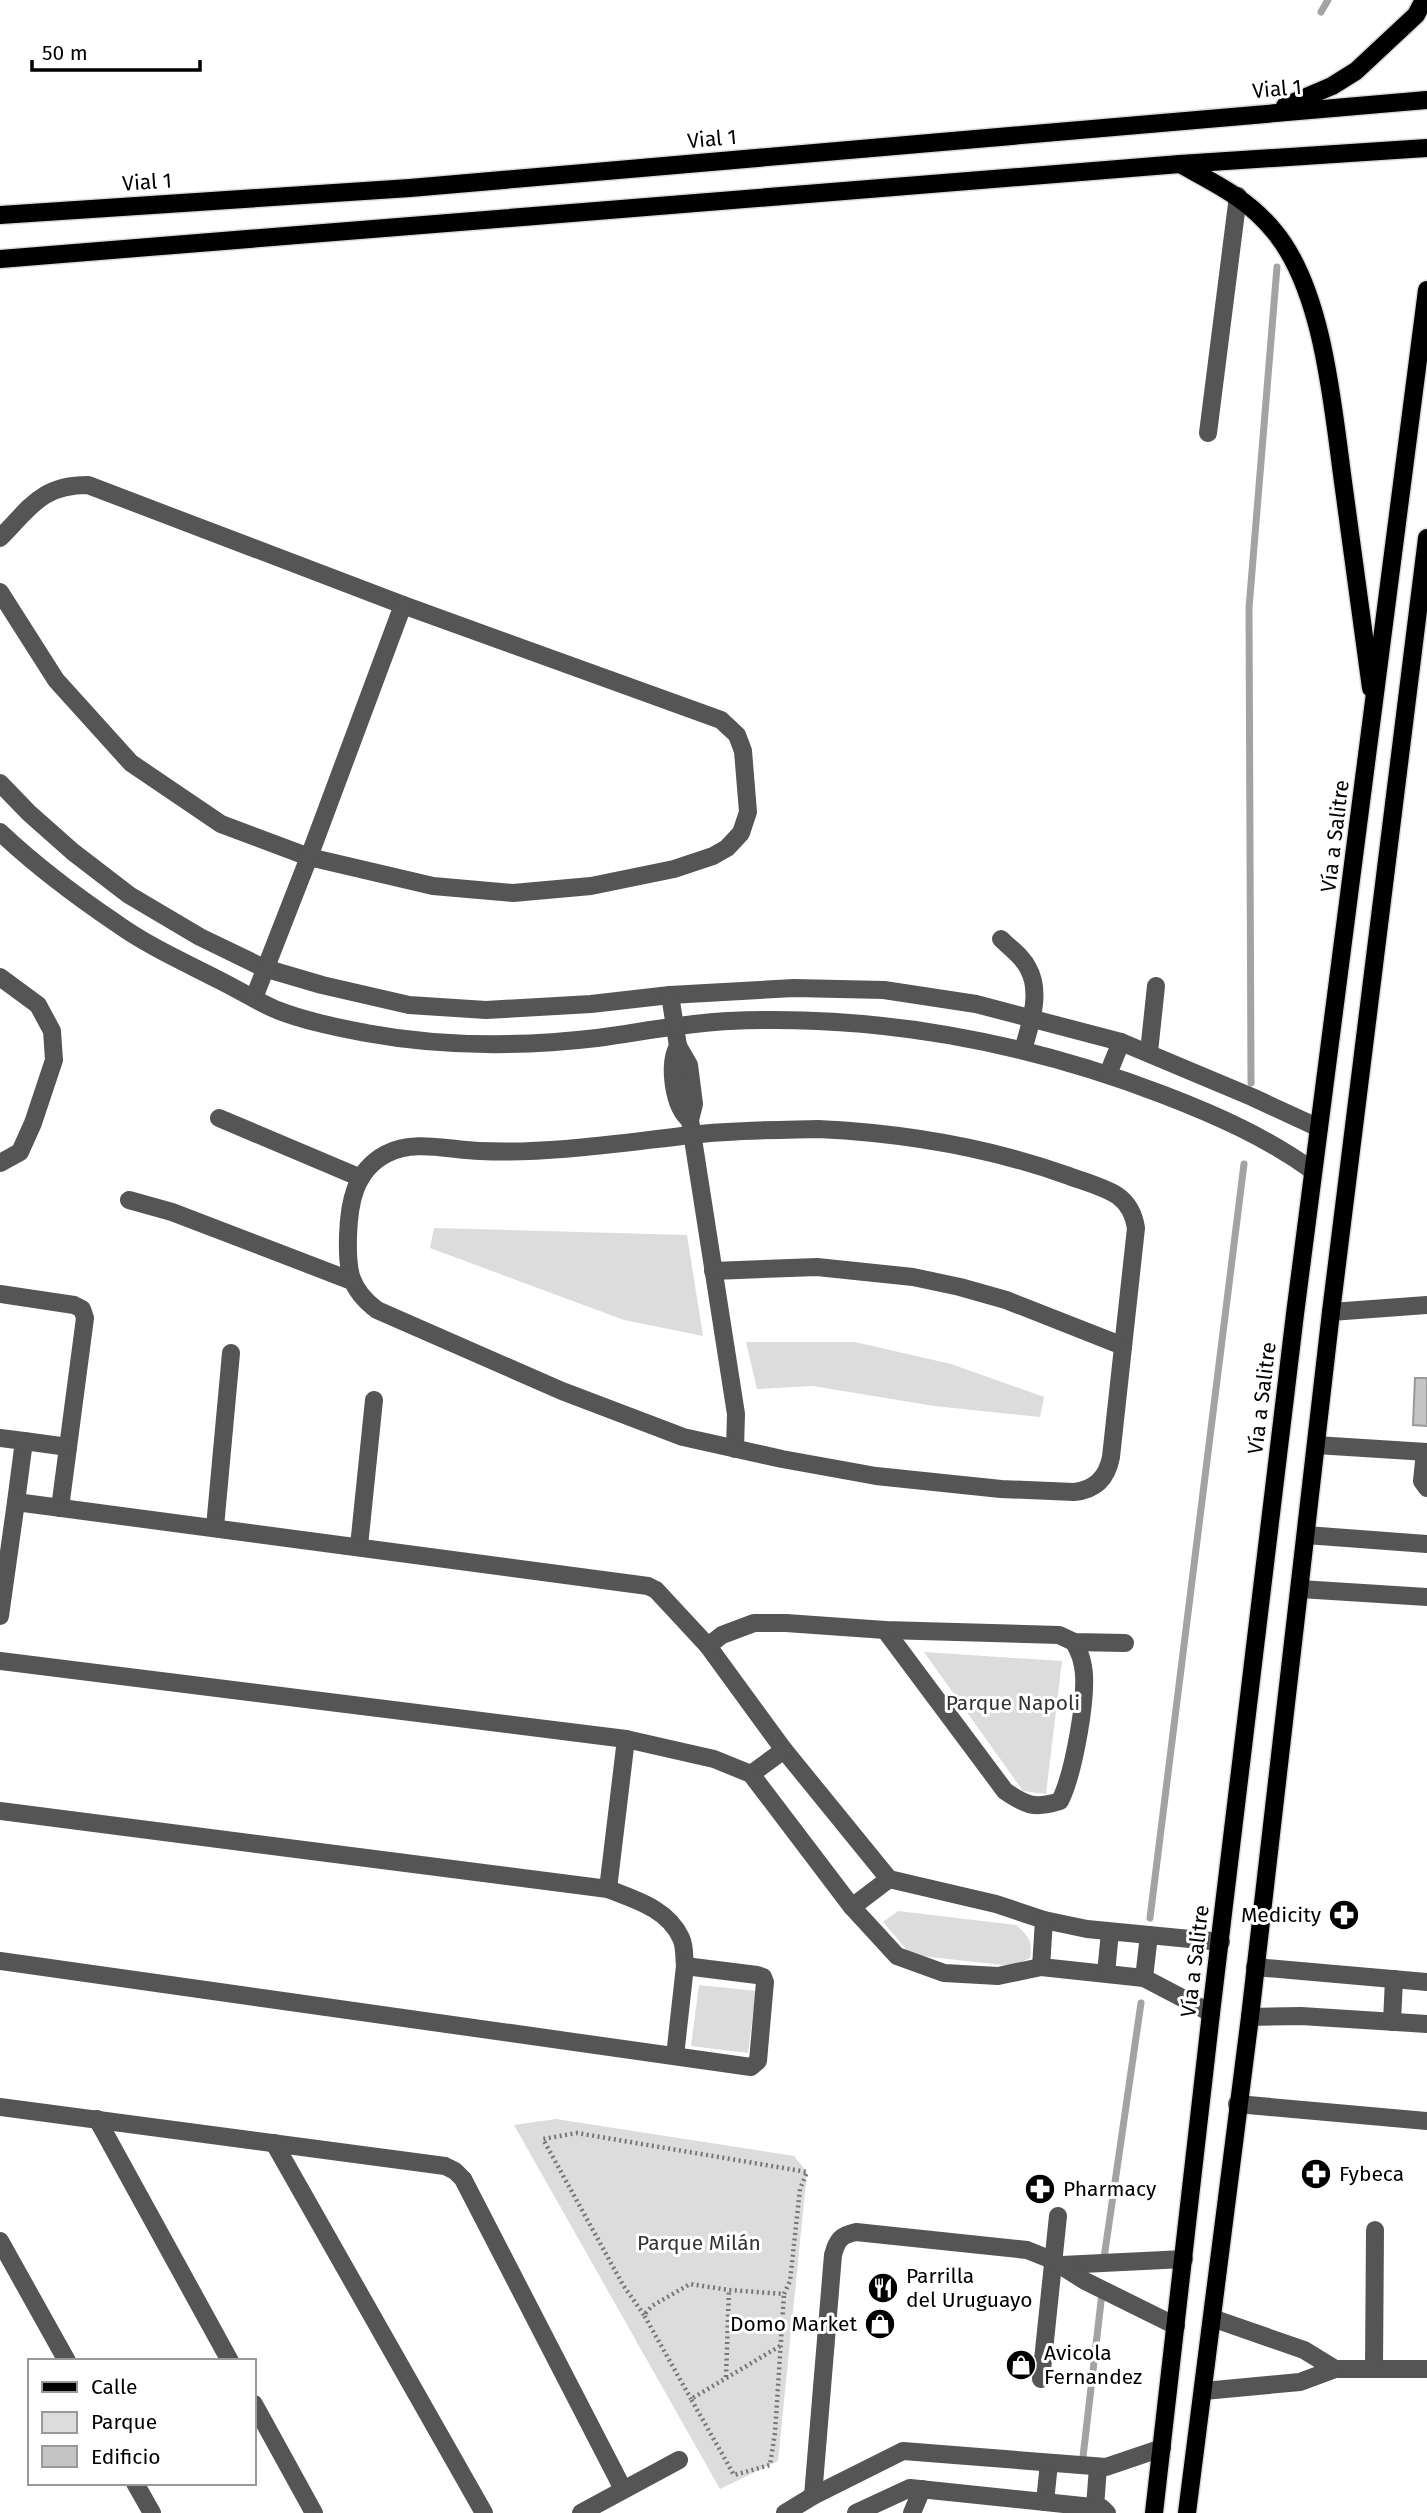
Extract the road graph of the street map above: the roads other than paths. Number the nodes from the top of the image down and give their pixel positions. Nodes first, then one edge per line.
1 (1424, 0) edge
2 (1427, 100) edge
3 (1272, 113) junction
4 (1427, 148) edge
5 (1180, 164) junction
6 (1238, 196) junction
7 (0, 215) edge
8 (0, 259) edge
9 (1427, 290) edge
10 (1208, 433) dead end
11 (0, 538) edge
12 (1427, 538) edge
13 (0, 592) edge
14 (403, 605) junction
15 (1374, 712) junction
16 (0, 783) edge
17 (0, 832) edge
18 (309, 857) junction
19 (1001, 939) dead end
20 (264, 968) junction
21 (0, 977) edge
22 (1156, 986) dead end
23 (670, 995) junction
24 (254, 998) junction
25 (1032, 1018) junction
26 (674, 1025) junction
27 (1121, 1042) junction
28 (1023, 1050) junction
29 (1149, 1052) junction
30 (1108, 1074) junction
31 (219, 1118) dead end
32 (691, 1127) junction
33 (1319, 1128) junction
34 (0, 1163) edge
35 (1313, 1171) junction
36 (361, 1178) junction
37 (129, 1200) dead end
38 (713, 1271) junction
39 (352, 1280) junction
40 (0, 1294) edge
41 (1427, 1305) edge
42 (1331, 1312) junction
43 (1123, 1346) junction
44 (231, 1353) dead end
45 (374, 1400) dead end
46 (0, 1438) edge
47 (24, 1441) junction
48 (1316, 1446) junction
49 (68, 1447) junction
50 (735, 1449) junction
51 (1426, 1452) edge
52 (1427, 1488) edge
53 (16, 1502) junction
54 (60, 1507) junction
55 (215, 1528) junction
56 (1306, 1535) junction
57 (1427, 1544) edge
58 (359, 1546) junction
59 (1300, 1589) junction
60 (1427, 1597) edge
61 (0, 1616) edge
62 (885, 1630) junction
63 (1074, 1642) junction
64 (1125, 1643) dead end
65 (708, 1646) junction
66 (0, 1661) edge
67 (626, 1739) junction
68 (784, 1750) junction
69 (751, 1774) junction
70 (0, 1811) edge
71 (889, 1879) junction
72 (608, 1889) junction
73 (852, 1907) junction
74 (1044, 1920) junction
75 (1110, 1932) junction
76 (1149, 1935) junction
77 (1221, 1942) junction
78 (0, 1961) edge
79 (685, 1966) junction
80 (1255, 1967) junction
81 (1041, 1968) junction
82 (1106, 1973) junction
83 (1144, 1978) junction
84 (1394, 1979) junction
85 (1427, 1982) edge
86 (1211, 2013) junction
87 (1250, 2017) junction
88 (1392, 2022) junction
89 (1427, 2024) edge
90 (675, 2056) junction
91 (1237, 2104) junction
92 (0, 2107) edge
93 (97, 2119) junction
94 (1427, 2122) edge
95 (274, 2143) junction
96 (1058, 2216) dead end
97 (1376, 2230) dead end
98 (0, 2241) edge
99 (1184, 2259) junction
100 (1057, 2262) junction
101 (1212, 2318) junction
102 (1176, 2326) junction
103 (66, 2359) edge
104 (229, 2359) edge
105 (1335, 2369) junction
106 (1374, 2369) junction
107 (1427, 2369) edge
108 (1041, 2379) dead end
109 (1204, 2391) junction
110 (256, 2408) edge
111 (1162, 2448) junction
112 (679, 2460) dead end
113 (1049, 2463) junction
114 (1098, 2467) junction
115 (136, 2485) edge
116 (623, 2490) junction
117 (922, 2490) junction
118 (813, 2496) junction
119 (1045, 2502) junction
120 (1101, 2510) edge
121 (152, 2513) edge
122 (314, 2513) edge
123 (484, 2513) edge
124 (581, 2513) edge
125 (785, 2513) edge
126 (856, 2513) edge
127 (912, 2513) edge
128 (1154, 2513) edge
129 (1187, 2513) edge

1 - 3 main road
2 - 3 main road, Vial 1
3 - 7 main road, Vial 1
4 - 5 main road
5 - 6 main road
5 - 8 main road
6 - 10 street
6 - 15 main road
9 - 15 main road, Vía a Salitre
11 - 14 street
12 - 42 main road
13 - 18 street
14 - 18 street
14 - 18 street
15 - 33 main road, Vía a Salitre
16 - 20 street
17 - 24 street
18 - 20 street
19 - 25 street
20 - 23 street
20 - 24 street
21 - 34 street
22 - 29 street
23 - 25 street
23 - 26 street
24 - 26 street
25 - 27 street
25 - 28 street
26 - 28 street
26 - 32 street
27 - 29 street
27 - 30 street
28 - 30 street
29 - 33 street
30 - 35 street
31 - 36 street
32 - 36 street
32 - 38 street
32 - 43 street
33 - 35 main road, Vía a Salitre
35 - 77 main road, Vía a Salitre
36 - 39 street
37 - 39 street
38 - 43 street
38 - 50 street
39 - 50 street
40 - 49 street
41 - 42 street
42 - 48 main road
43 - 50 street
44 - 55 street
45 - 58 street
46 - 47 street
47 - 49 street
47 - 53 street
48 - 51 street
48 - 56 main road
49 - 54 street
51 - 52 street
53 - 54 street
53 - 61 street
54 - 55 street
55 - 58 street
56 - 57 street
56 - 59 main road
58 - 65 street
59 - 60 street
59 - 80 main road
62 - 63 street
62 - 63 street
62 - 65 street
63 - 64 street
65 - 68 street
66 - 67 street
67 - 69 street
67 - 72 street
68 - 69 street
68 - 71 street
69 - 73 street
70 - 72 street
71 - 73 street
71 - 74 street
72 - 79 street
73 - 81 street
74 - 75 street
74 - 81 street
75 - 76 street
75 - 82 street
76 - 77 street
76 - 83 street
77 - 86 main road, Vía a Salitre
78 - 90 street
79 - 90 street
79 - 90 street
80 - 84 street
80 - 87 main road
81 - 82 street
82 - 83 street
83 - 86 street
84 - 85 street
84 - 88 street
86 - 99 main road, Vía a Salitre
87 - 88 street
87 - 91 main road
88 - 89 street
91 - 94 street
91 - 101 main road
92 - 93 street
93 - 95 street
93 - 104 street
95 - 116 street
95 - 123 street
96 - 100 street
97 - 106 street
98 - 103 street
99 - 100 street
99 - 102 main road, Vía a Salitre
100 - 102 street
100 - 108 street
100 - 118 street
101 - 105 street
101 - 109 main road
102 - 111 main road, Vía a Salitre
105 - 106 street
105 - 109 street
106 - 107 street
109 - 129 main road
110 - 122 street
111 - 114 street
111 - 128 main road, Vía a Salitre
112 - 116 street
113 - 114 street
113 - 118 street
113 - 119 street
114 - 120 street
115 - 121 street
116 - 124 street
117 - 119 street
117 - 126 street
117 - 127 street
118 - 125 street
119 - 120 street

